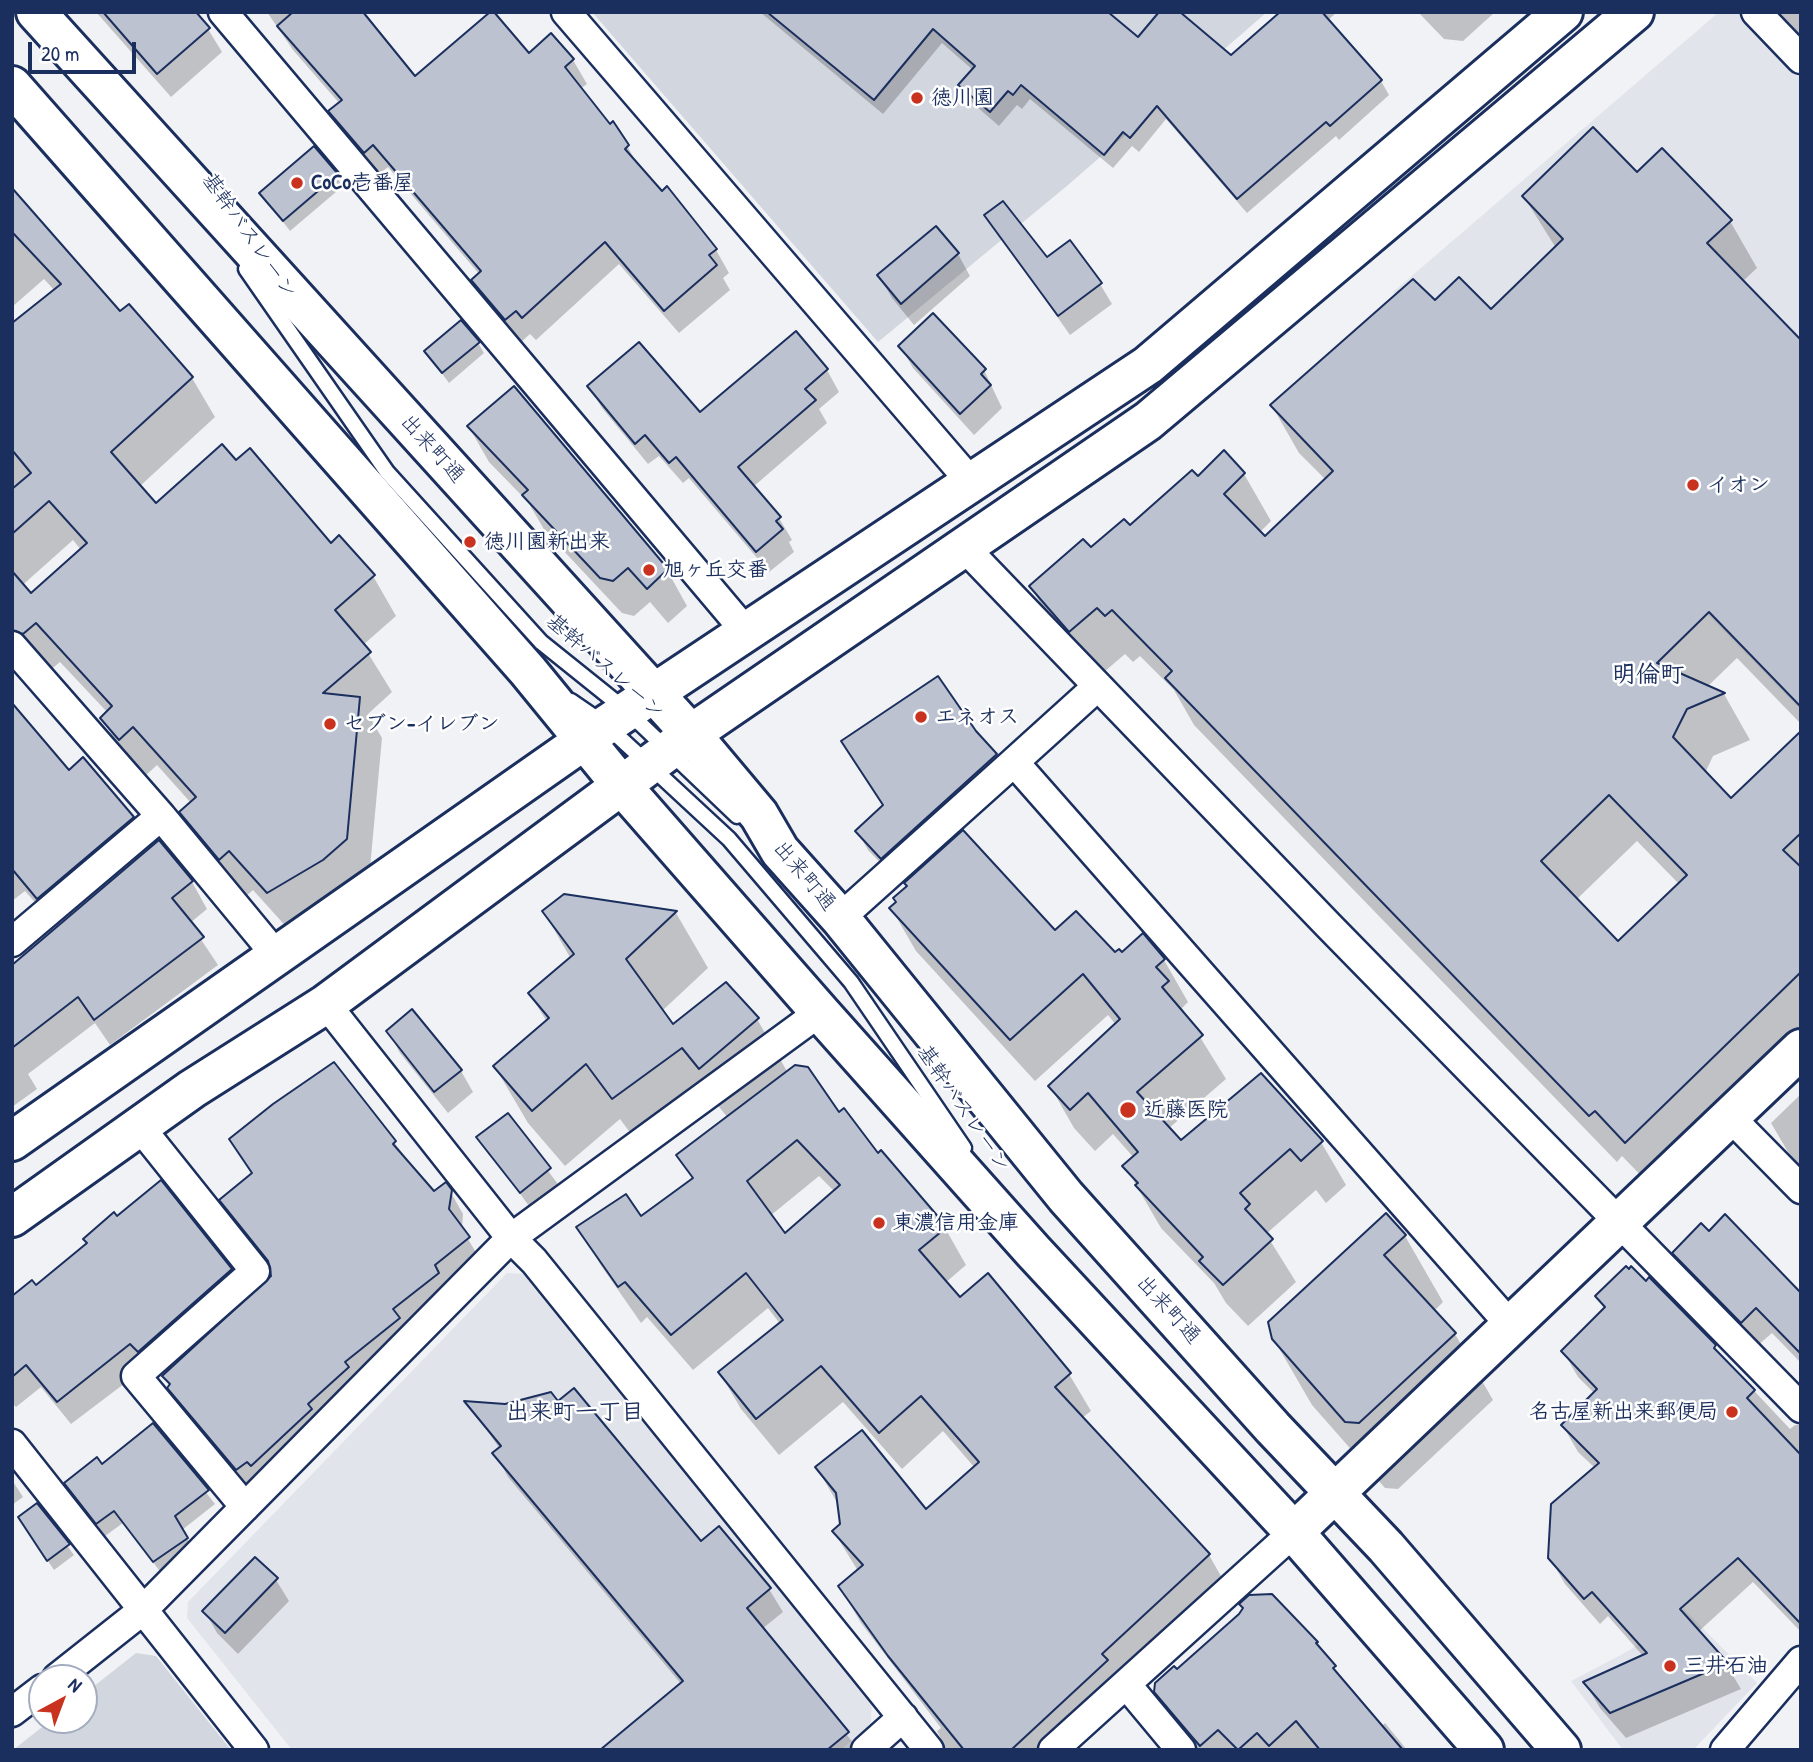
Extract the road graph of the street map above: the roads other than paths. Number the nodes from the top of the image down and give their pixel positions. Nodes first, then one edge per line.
1 (36, 12) edge
2 (223, 12) edge
3 (566, 12) edge
4 (1563, 12) edge
5 (1634, 12) edge
6 (1756, 12) edge
7 (1801, 59) edge
8 (12, 86) edge
9 (171, 161) junction
10 (971, 482) junction
11 (964, 546) junction
12 (747, 632) junction
13 (12, 646) edge
14 (1098, 686) junction
15 (618, 717) junction
16 (658, 760) junction
17 (1014, 762) junction
18 (161, 816) junction
19 (840, 918) junction
20 (12, 942) edge
21 (276, 955) junction
22 (326, 1003) junction
23 (820, 1012) junction
24 (1801, 1049) edge
25 (1730, 1117) junction
26 (139, 1126) junction
27 (12, 1141) edge
28 (1801, 1189) edge
29 (12, 1217) edge
30 (1619, 1225) junction
31 (511, 1238) junction
32 (1034, 1251) junction
33 (1511, 1327) junction
34 (1801, 1408) edge
35 (12, 1444) edge
36 (1335, 1494) junction
37 (245, 1507) junction
38 (1294, 1532) junction
39 (143, 1610) junction
40 (1801, 1661) edge
41 (75, 1664) edge
42 (1126, 1684) junction
43 (28, 1700) edge
44 (12, 1713) edge
45 (904, 1717) junction
46 (254, 1750) edge
47 (866, 1750) edge
48 (929, 1750) edge
49 (1053, 1750) edge
50 (1181, 1750) edge
51 (1484, 1750) edge
52 (1561, 1750) edge
53 (1725, 1750) edge

1 - 9 main road, 出来町通
2 - 12 street
3 - 10 street
4 - 10 main road
5 - 11 main road
6 - 7 street
8 - 15 main road, 出来町通
9 - 15 main road, 出来町通
9 - 15 lane, 基幹バスレーン
10 - 12 main road
11 - 14 street
11 - 16 main road
12 - 15 main road
13 - 18 street
14 - 17 street
14 - 30 street
15 - 16 main road, 出来町通
15 - 16 main road, 出来町通
15 - 21 main road
16 - 19 main road, 出来町通
16 - 22 main road
16 - 23 main road, 出来町通
16 - 32 lane, 基幹バスレーン
17 - 19 street
17 - 33 street
18 - 20 street
18 - 21 street
19 - 36 main road, 出来町通
21 - 27 main road
22 - 26 main road
22 - 31 street
23 - 31 street
23 - 32 main road, 出来町通
24 - 25 main road
25 - 28 street
25 - 30 main road
26 - 29 main road
26 - 37 street
30 - 33 main road
30 - 34 street
31 - 37 street
31 - 45 street
32 - 38 main road, 出来町通
33 - 36 main road
35 - 39 street
36 - 38 main road
36 - 52 main road, 出来町通
37 - 39 street
38 - 42 street
38 - 51 main road, 出来町通
39 - 41 street
39 - 46 street
40 - 53 street
42 - 49 street
42 - 50 street
43 - 44 street
45 - 47 street
45 - 48 street

